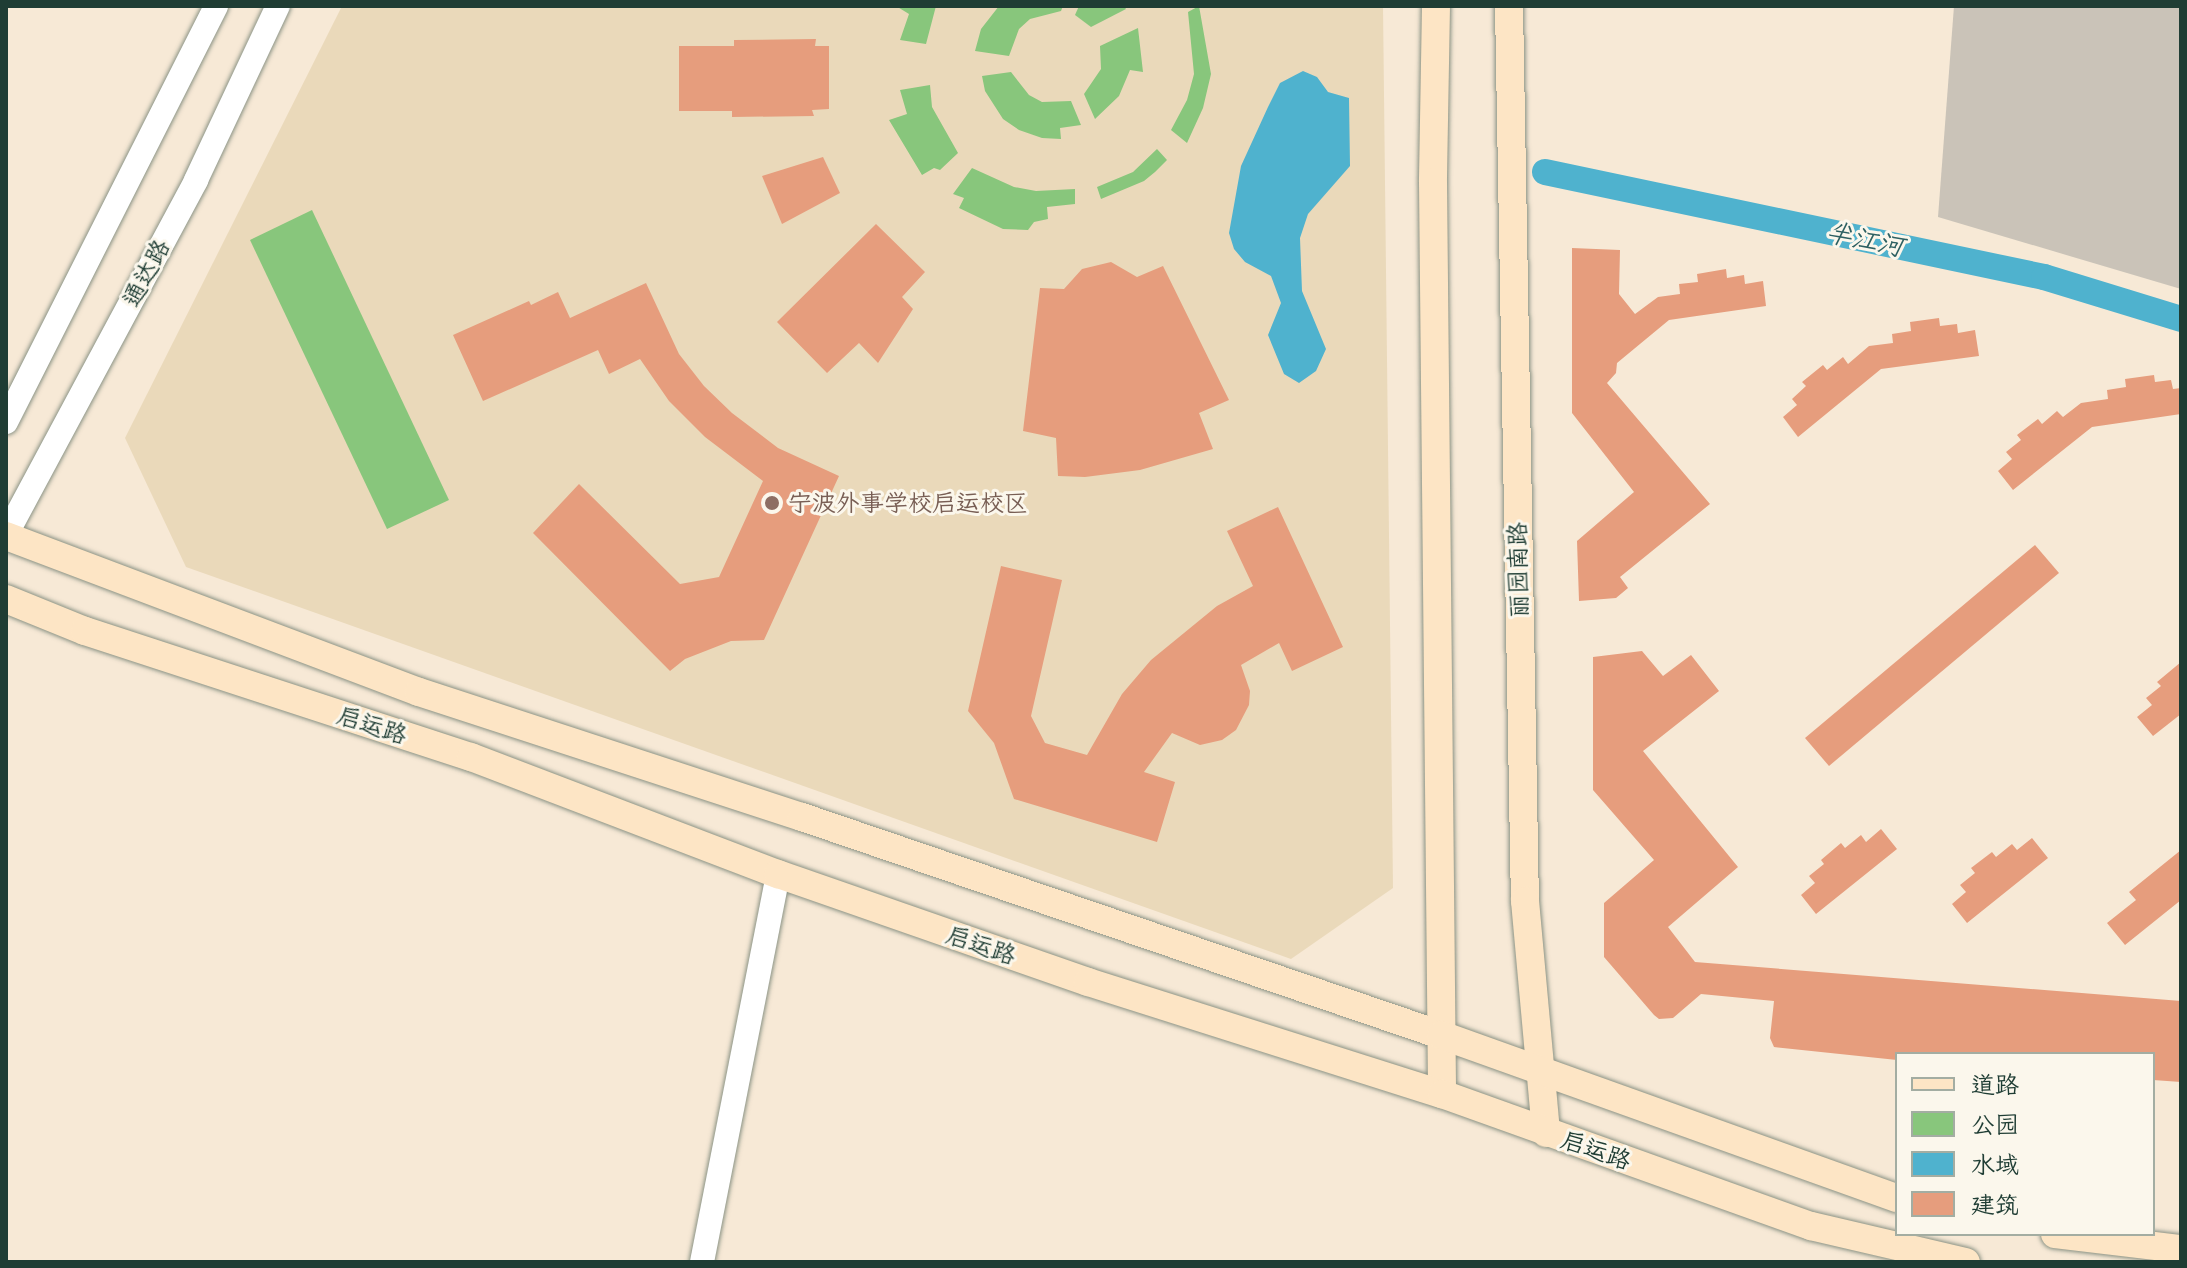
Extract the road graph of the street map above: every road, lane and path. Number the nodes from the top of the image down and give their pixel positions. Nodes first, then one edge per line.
1 (216, 6) edge
2 (278, 6) edge
3 (1436, 6) edge
4 (1509, 6) edge
5 (6, 422) edge
6 (6, 536) edge
7 (6, 599) edge
8 (778, 874) junction
9 (1441, 1035) junction
10 (1539, 1068) junction
11 (1442, 1094) junction
12 (1546, 1133) junction
13 (1895, 1197) edge
14 (2072, 1236) edge
15 (2181, 1249) edge
16 (702, 1262) edge
17 (1966, 1262) edge

1 - 5 street
2 - 6 street, 通达路
3 - 9 main road
4 - 10 main road, 丽园南路
6 - 9 main road, 启运路
7 - 8 main road, 启运路
8 - 11 main road, 启运路
8 - 16 street
9 - 10 main road, 启运路
9 - 11 main road
10 - 12 main road, 丽园南路
10 - 13 main road, 启运路
11 - 12 main road, 启运路
12 - 17 main road, 启运路
14 - 15 main road

